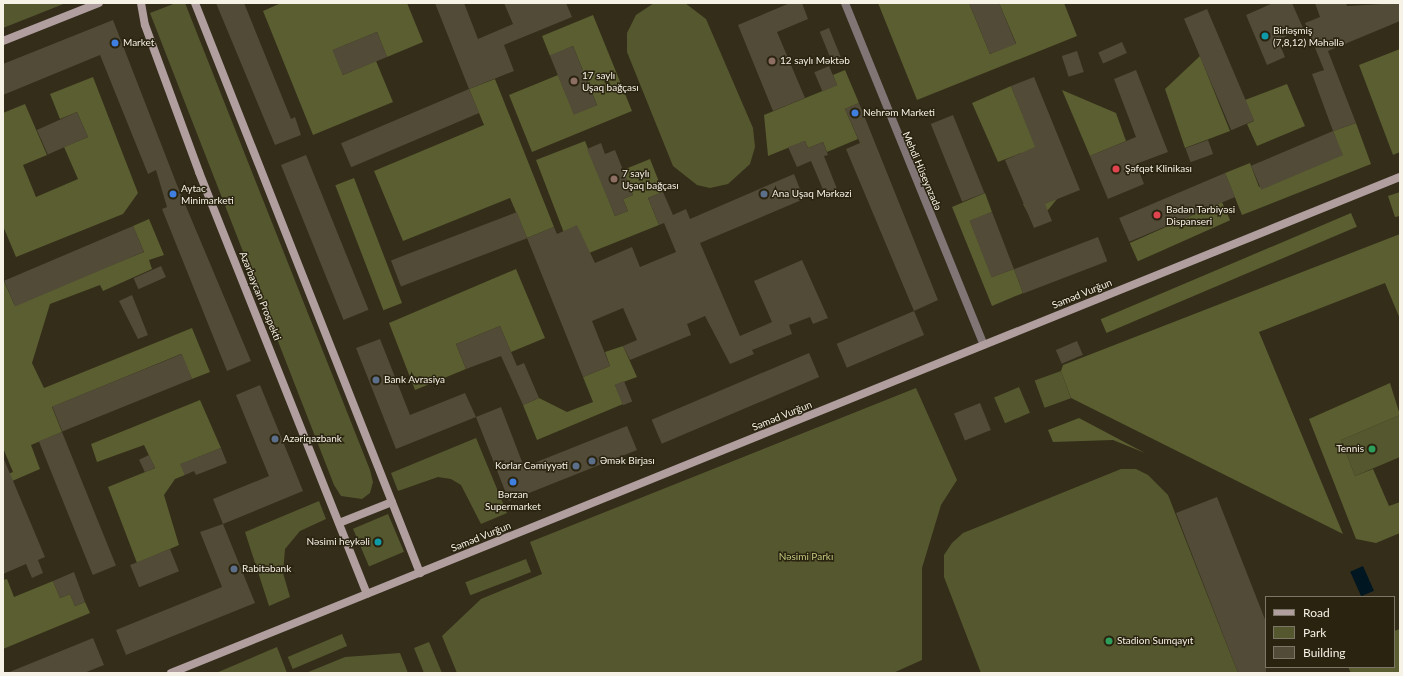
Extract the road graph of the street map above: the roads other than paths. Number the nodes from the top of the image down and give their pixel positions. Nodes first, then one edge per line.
1 (99, 3) edge
2 (141, 3) edge
3 (194, 3) edge
4 (845, 3) edge
5 (3, 41) edge
6 (1400, 177) edge
7 (984, 345) junction
8 (392, 502) junction
9 (339, 523) junction
10 (420, 573) junction
11 (367, 594) junction
12 (171, 673) edge

1 - 5 main road
2 - 9 main road, Azərbaycan Prospekti
3 - 8 main road
4 - 7 street, Mehdi Hüseynzadə
6 - 7 main road, Səməd Vurğun
7 - 10 main road, Səməd Vurğun
8 - 9 main road
8 - 10 main road
9 - 11 main road, Azərbaycan Prospekti
10 - 11 main road, Səməd Vurğun
11 - 12 main road, Səməd Vurğun

